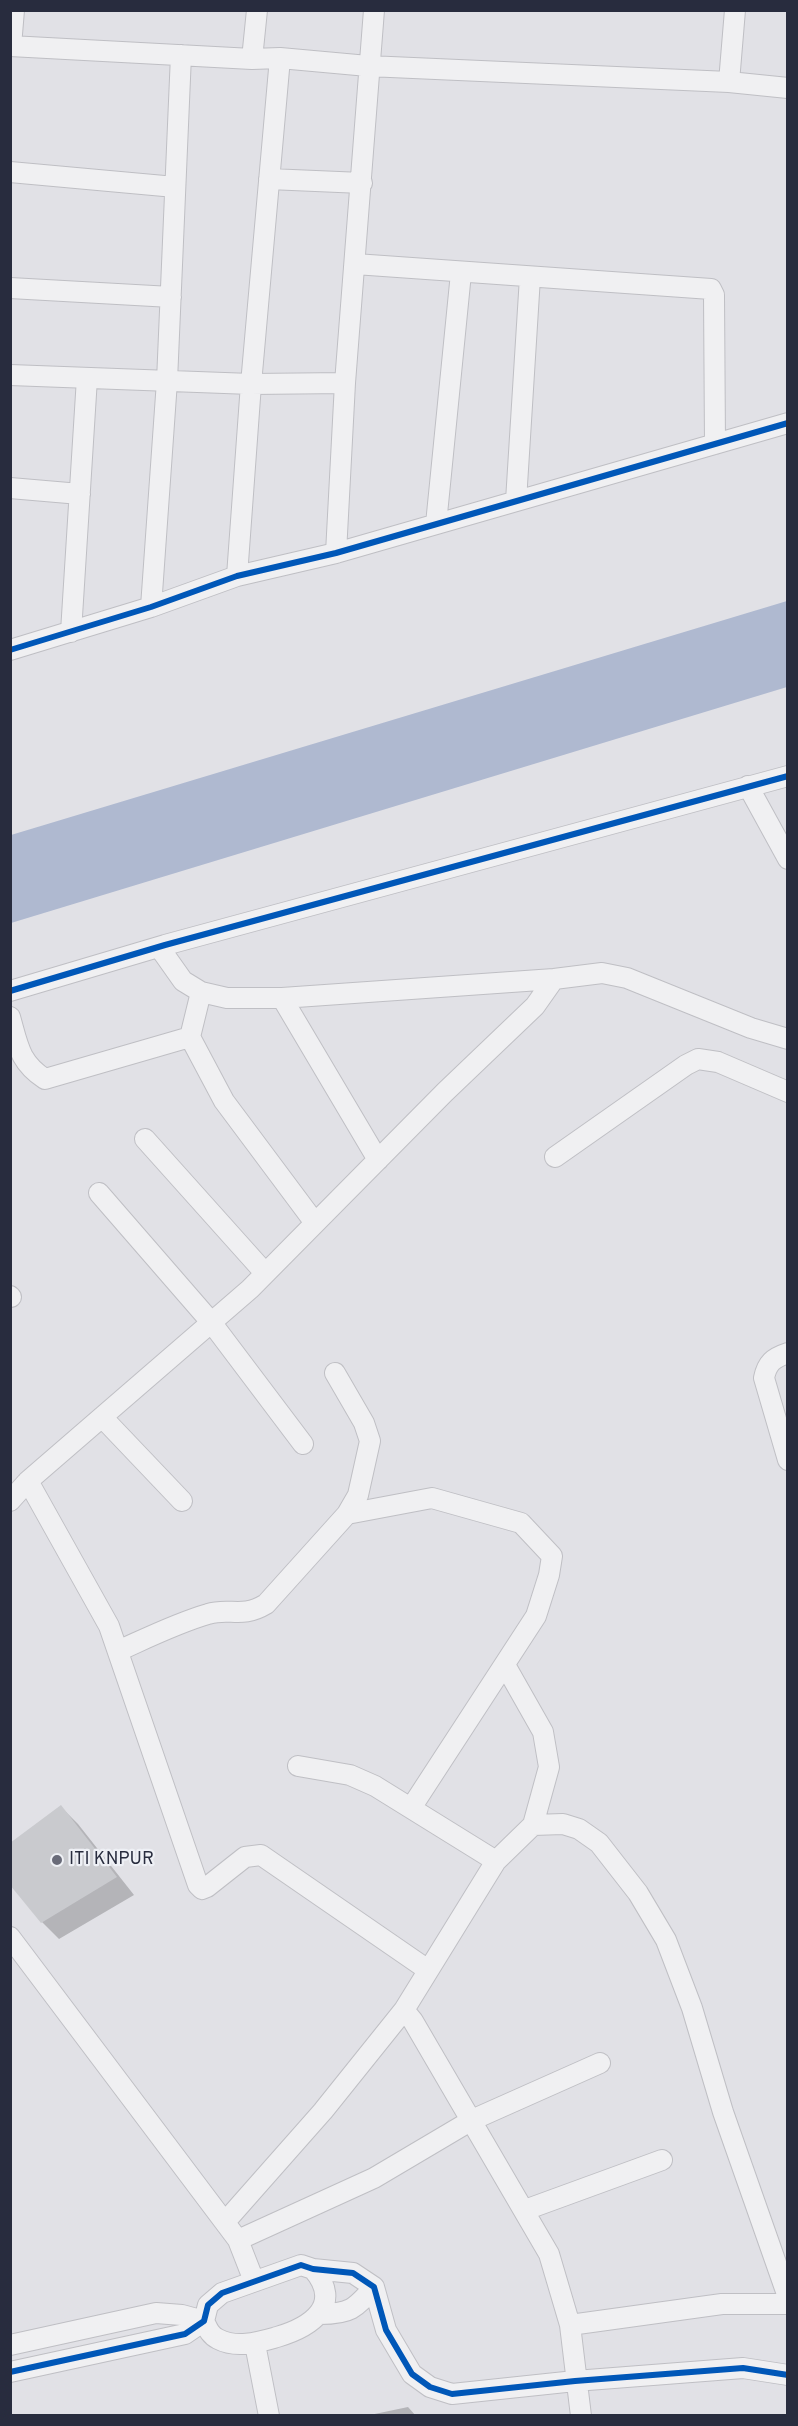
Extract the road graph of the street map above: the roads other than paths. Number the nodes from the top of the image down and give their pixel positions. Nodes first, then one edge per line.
1 (14, 10) edge
2 (256, 10) edge
3 (374, 10) edge
4 (735, 10) edge
5 (11, 46) edge
6 (181, 55) junction
7 (280, 58) junction
8 (252, 59) junction
9 (368, 66) junction
10 (729, 82) junction
11 (788, 87) edge
12 (10, 172) edge
13 (269, 179) junction
14 (362, 183) junction
15 (175, 187) junction
16 (355, 264) junction
17 (461, 273) junction
18 (530, 277) junction
19 (10, 288) edge
20 (171, 297) junction
21 (10, 375) edge
22 (87, 378) junction
23 (167, 381) junction
24 (345, 383) junction
25 (251, 384) junction
26 (788, 423) edge
27 (715, 444) junction
28 (10, 489) edge
29 (80, 494) junction
30 (516, 501) junction
31 (436, 524) junction
32 (336, 553) junction
33 (237, 576) junction
34 (151, 607) junction
35 (71, 632) junction
36 (10, 650) edge
37 (788, 776) edge
38 (748, 786) junction
39 (788, 859) edge
40 (159, 947) junction
41 (554, 979) junction
42 (10, 990) edge
43 (201, 992) junction
44 (282, 998) junction
45 (10, 1017) edge
46 (190, 1037) junction
47 (788, 1039) edge
48 (788, 1092) edge
49 (145, 1139) dead end
50 (555, 1157) dead end
51 (378, 1160) junction
52 (99, 1193) dead end
53 (315, 1223) junction
54 (265, 1274) junction
55 (211, 1322) junction
56 (788, 1353) edge
57 (335, 1373) dead end
58 (102, 1417) junction
59 (303, 1444) dead end
60 (788, 1460) edge
61 (28, 1481) junction
62 (10, 1501) edge
63 (182, 1501) dead end
64 (347, 1514) junction
65 (118, 1652) junction
66 (505, 1665) junction
67 (298, 1766) dead end
68 (411, 1808) junction
69 (533, 1825) junction
70 (496, 1860) junction
71 (10, 1937) edge
72 (428, 1970) junction
73 (404, 2010) junction
74 (600, 2063) dead end
75 (472, 2120) junction
76 (662, 2160) dead end
77 (525, 2210) junction
78 (225, 2222) junction
79 (238, 2240) junction
80 (313, 2269) junction
81 (254, 2281) junction
82 (374, 2287) junction
83 (788, 2297) edge
84 (788, 2304) edge
85 (320, 2314) junction
86 (204, 2321) junction
87 (570, 2325) junction
88 (255, 2344) junction
89 (10, 2345) edge
90 (10, 2372) edge
91 (788, 2375) edge
92 (575, 2381) junction
93 (269, 2415) edge
94 (581, 2415) edge

1 - 5 street
2 - 8 street
3 - 9 street
4 - 10 street
5 - 6 street
6 - 8 street
6 - 15 street
7 - 8 street
7 - 9 street
7 - 13 street
9 - 10 street
9 - 14 street
10 - 11 street
12 - 15 street
13 - 14 street
13 - 25 street
14 - 16 street
15 - 20 street
16 - 17 street
16 - 24 street
17 - 18 street
17 - 31 street
18 - 27 street
18 - 30 street
19 - 20 street
20 - 23 street
21 - 22 street
22 - 23 street
22 - 29 street
23 - 25 street
23 - 34 street
24 - 25 street
24 - 32 street
25 - 33 street
26 - 27 street
27 - 30 street
28 - 29 street
29 - 35 street
30 - 31 street
31 - 32 street
32 - 33 street
33 - 34 street
34 - 35 street
35 - 36 street
37 - 38 street
38 - 39 street
38 - 40 street
40 - 42 street
40 - 43 street
41 - 44 street
41 - 47 street
41 - 51 street
43 - 44 street
43 - 46 street
44 - 51 street
45 - 46 street
46 - 53 street
48 - 50 street
49 - 54 street
51 - 53 street
52 - 55 street
53 - 54 street
54 - 55 street
55 - 58 street
55 - 59 street
56 - 60 street
57 - 64 street
58 - 61 street
58 - 63 street
61 - 62 street
61 - 65 street
64 - 65 street
64 - 66 street
65 - 72 street
66 - 68 street
66 - 69 street
67 - 68 street
68 - 70 street
69 - 70 street
69 - 83 street
70 - 72 street
71 - 78 street
72 - 73 street
73 - 75 street
73 - 78 street
74 - 75 street
75 - 77 street
75 - 79 street
76 - 77 street
77 - 87 street
78 - 79 street
79 - 81 street
80 - 81 street
80 - 82 street
80 - 85 street
81 - 86 street
82 - 85 street
82 - 92 street
84 - 87 street
85 - 88 street
86 - 88 street
86 - 89 street
86 - 90 street
87 - 92 street
88 - 93 street
91 - 92 street
92 - 94 street

